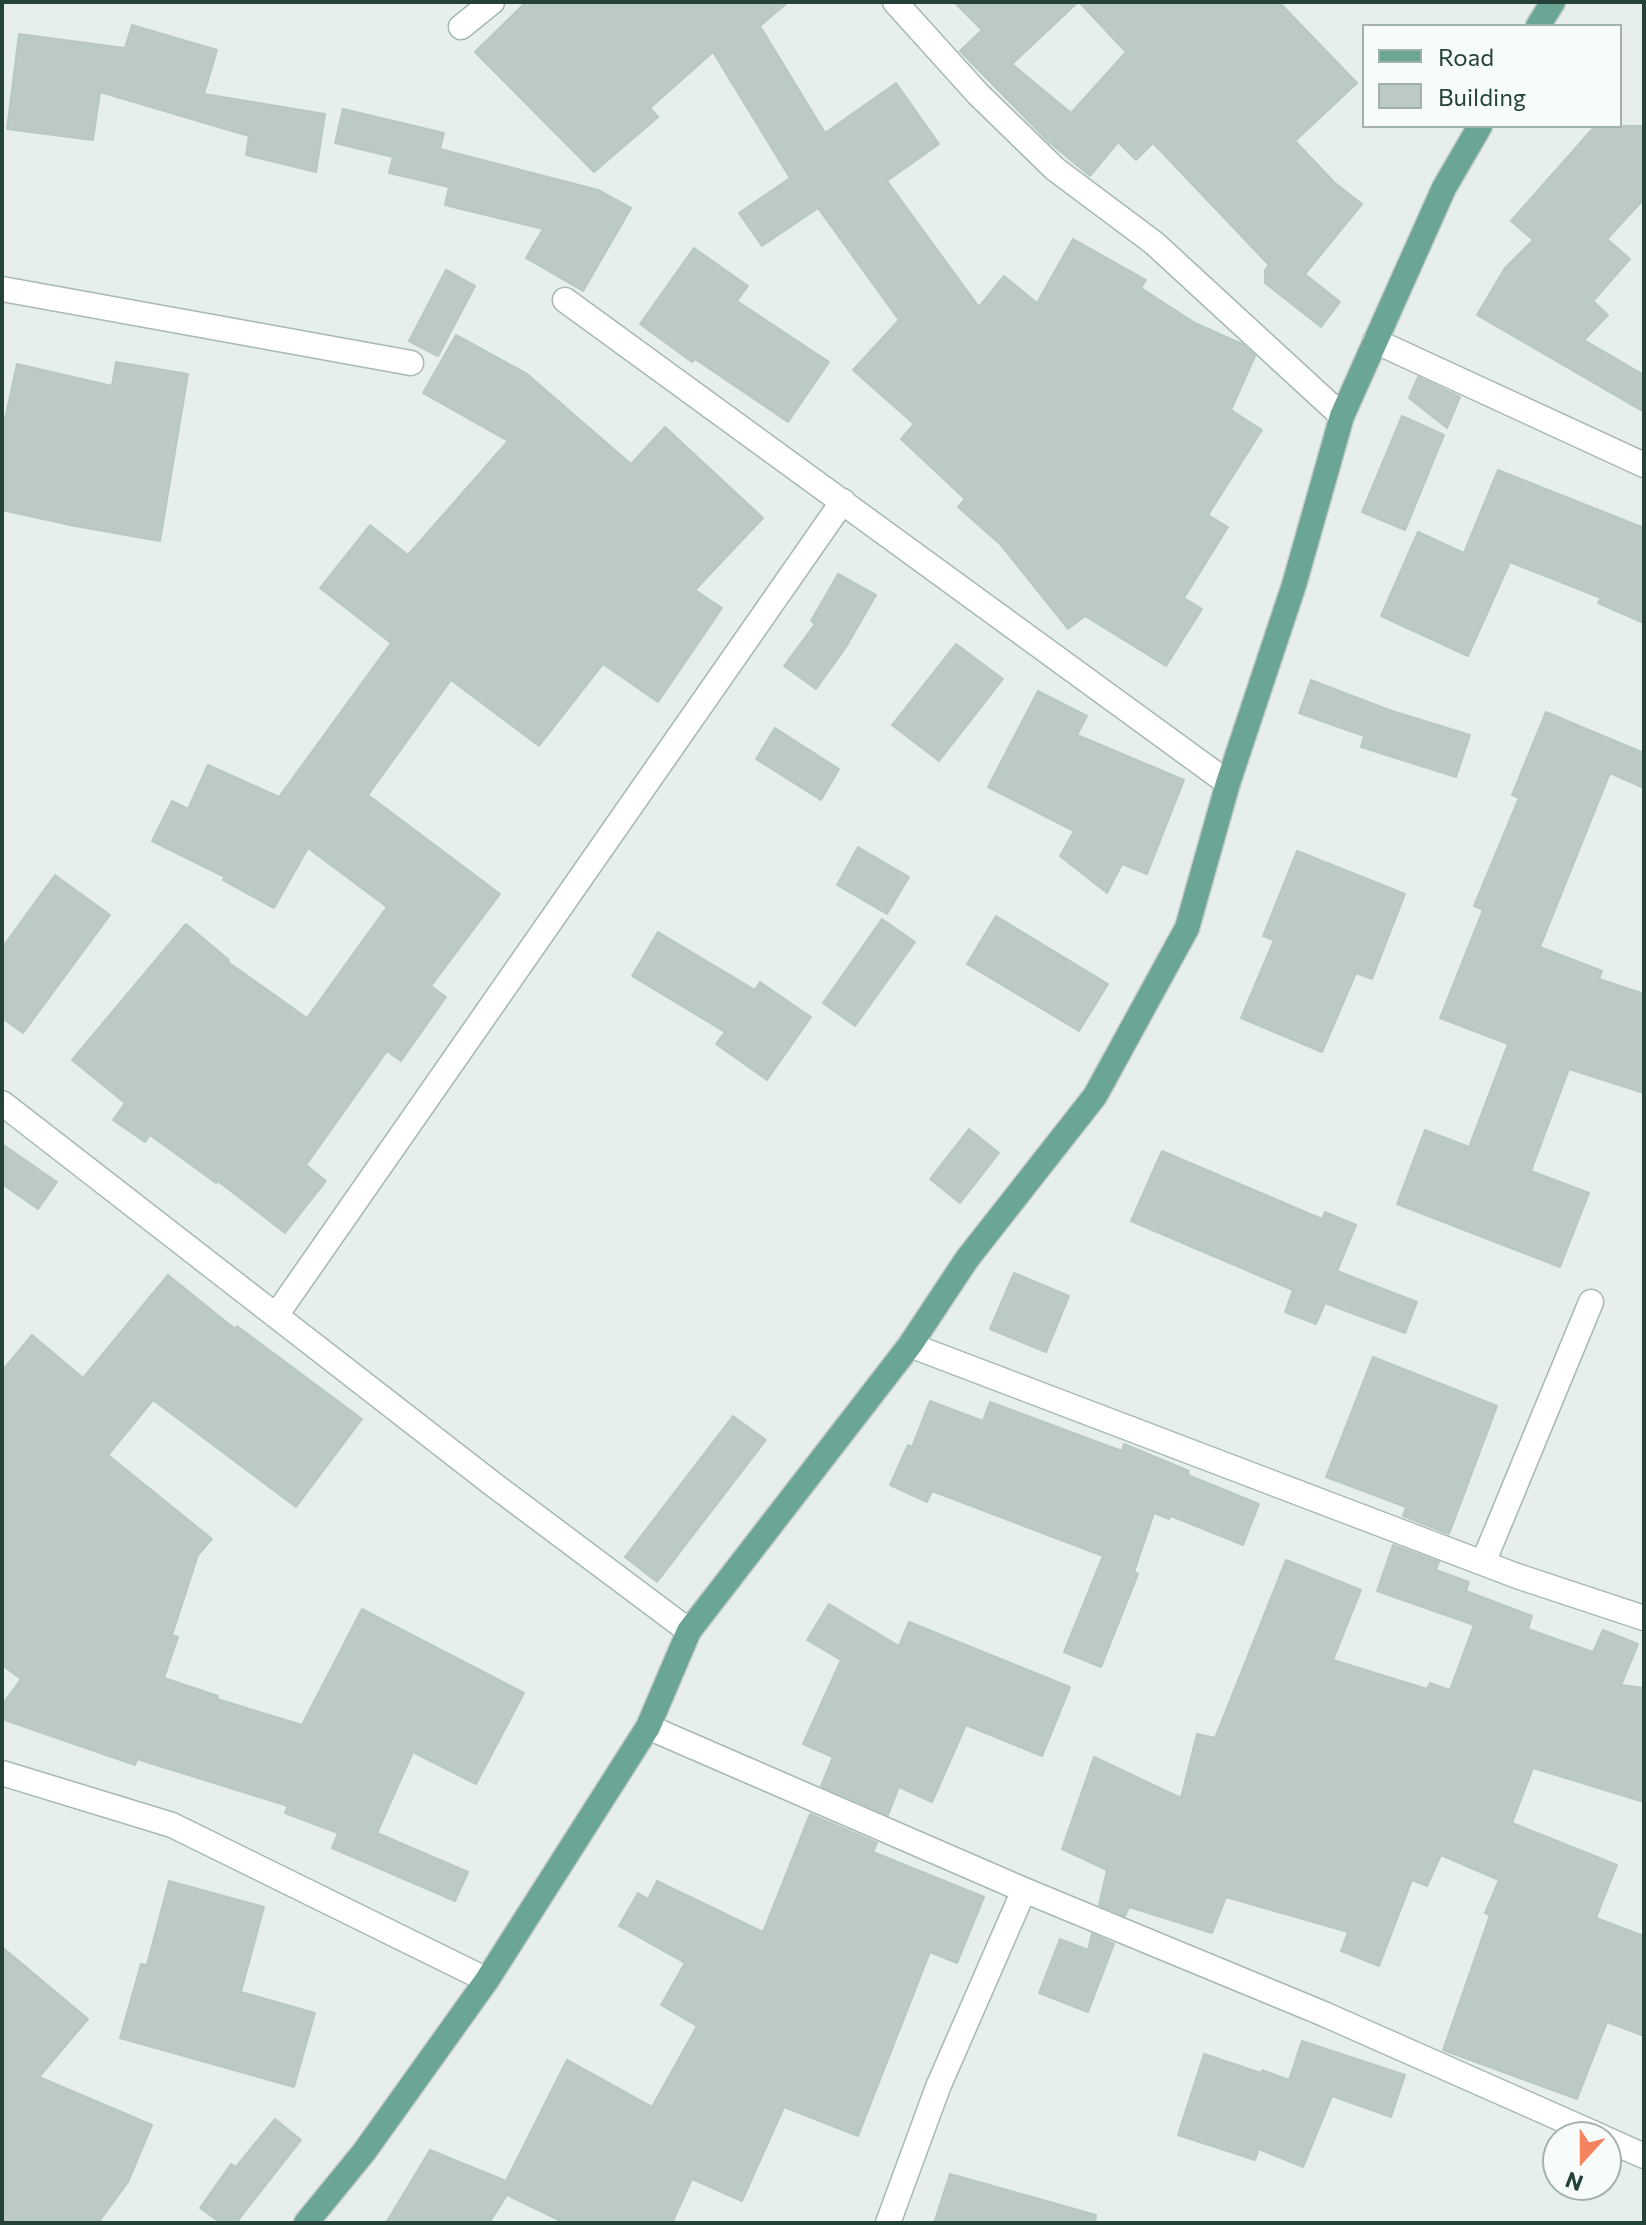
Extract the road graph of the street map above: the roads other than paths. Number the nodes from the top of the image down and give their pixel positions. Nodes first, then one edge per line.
1 (492, 2) edge
2 (895, 2) edge
3 (1553, 2) edge
4 (1539, 24) edge
5 (461, 27) dead end
6 (1479, 128) edge
7 (2, 289) edge
8 (565, 300) dead end
9 (1375, 341) junction
10 (411, 363) dead end
11 (1342, 416) junction
12 (1644, 465) edge
13 (843, 501) junction
14 (1228, 783) junction
15 (2, 1103) edge
16 (1591, 1302) dead end
17 (277, 1314) junction
18 (910, 1345) junction
19 (1483, 1563) junction
20 (1644, 1618) edge
21 (689, 1631) junction
22 (648, 1727) junction
23 (2, 1773) edge
24 (1024, 1890) junction
25 (487, 1980) junction
26 (1566, 2121) edge
27 (1622, 2146) edge
28 (1644, 2156) edge
29 (306, 2223) edge
30 (888, 2223) edge

1 - 5 street
2 - 11 street
3 - 4 main road
6 - 9 main road
7 - 10 street
8 - 13 street
9 - 11 main road
9 - 12 street
11 - 14 main road
13 - 14 street
13 - 17 street
14 - 18 main road
15 - 17 street
16 - 19 street
17 - 21 street
18 - 19 street
18 - 21 main road
19 - 20 street
21 - 22 main road
22 - 24 street
22 - 25 main road
23 - 25 street
24 - 26 street
24 - 30 street
25 - 29 main road
27 - 28 street

